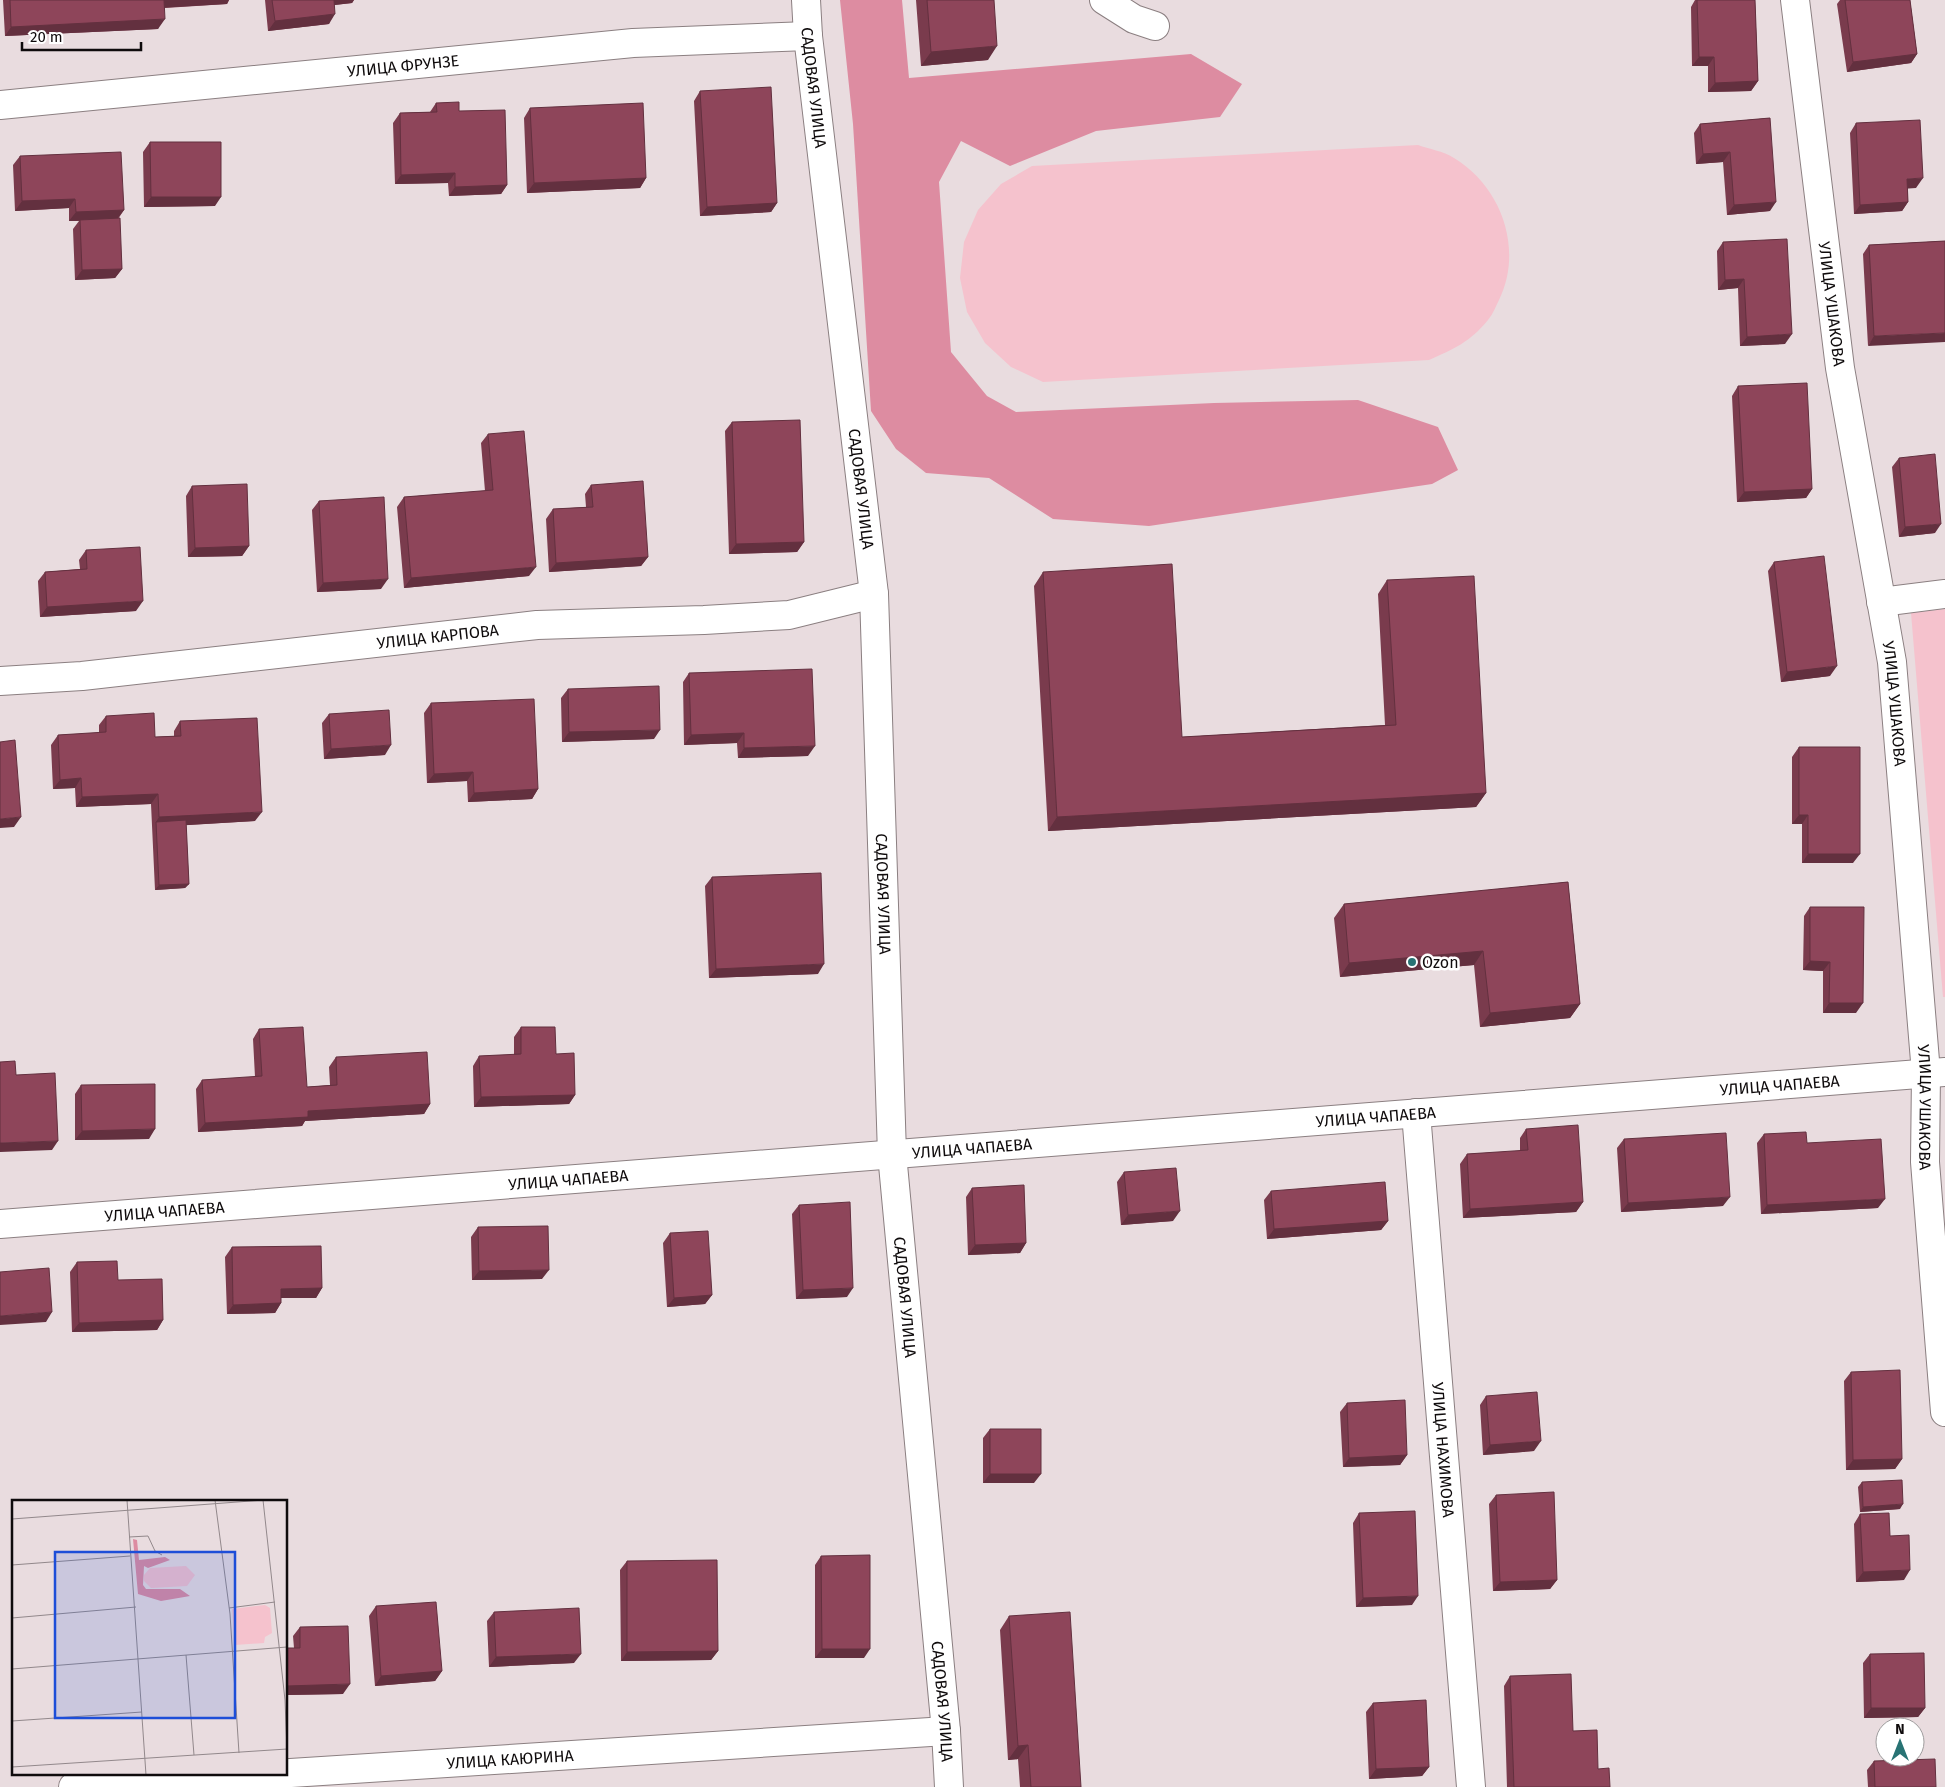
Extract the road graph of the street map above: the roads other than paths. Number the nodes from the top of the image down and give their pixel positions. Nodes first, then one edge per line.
1 (806, 0) edge
2 (1104, 0) edge
3 (1795, 0) edge
4 (1155, 26) dead end
5 (808, 36) junction
6 (0, 105) edge
7 (874, 594) junction
8 (1945, 594) edge
9 (1881, 602) junction
10 (0, 682) edge
11 (1936, 1072) edge
12 (1416, 1113) junction
13 (892, 1154) junction
14 (0, 1224) edge
15 (1945, 1412) edge
16 (946, 1731) junction
17 (288, 1773) edge
18 (276, 1774) edge
19 (73, 1787) edge
20 (949, 1787) edge
21 (1471, 1787) edge

1 - 5 street, САДОВАЯ УЛИЦА
2 - 4 street
3 - 9 street, УЛИЦА УШАКОВА
5 - 6 street, УЛИЦА ФРУНЗЕ
5 - 7 street, САДОВАЯ УЛИЦА
7 - 10 street, УЛИЦА КАРПОВА
7 - 13 street, САДОВАЯ УЛИЦА
8 - 9 street
9 - 11 street, УЛИЦА УШАКОВА
11 - 12 street, УЛИЦА ЧАПАЕВА
11 - 15 street, УЛИЦА УШАКОВА
12 - 13 street, УЛИЦА ЧАПАЕВА
12 - 21 street, УЛИЦА НАХИМОВА
13 - 14 street, УЛИЦА ЧАПАЕВА
13 - 16 street, САДОВАЯ УЛИЦА
16 - 17 street, УЛИЦА КАЮРИНА
16 - 20 street, САДОВАЯ УЛИЦА
18 - 19 street, УЛИЦА КАЮРИНА

